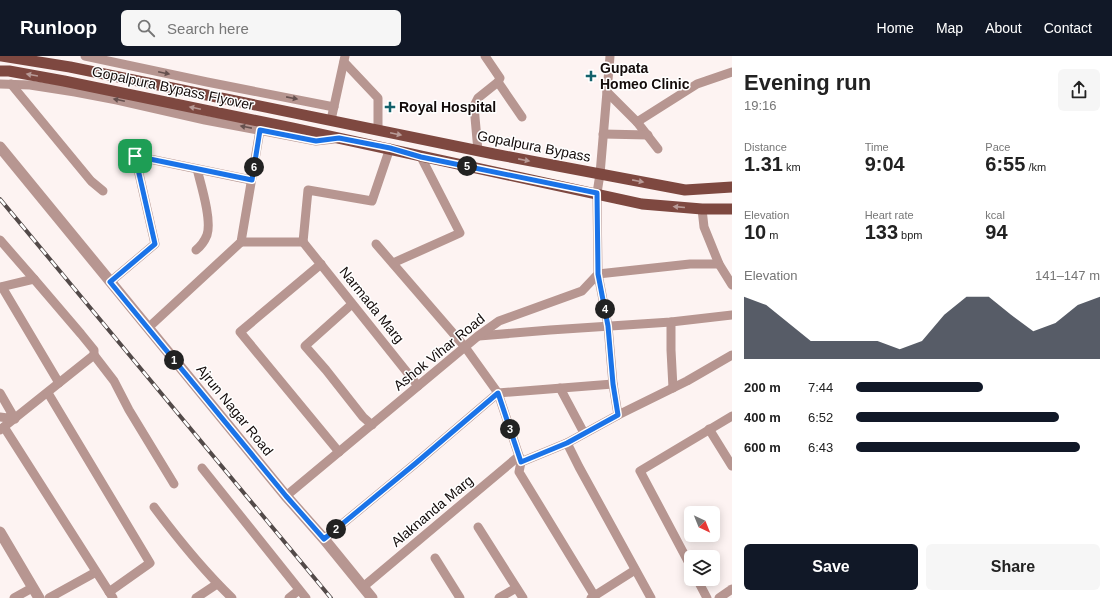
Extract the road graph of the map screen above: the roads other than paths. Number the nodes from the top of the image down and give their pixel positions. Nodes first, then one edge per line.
1 (2, 56) edge
2 (85, 56) edge
3 (485, 56) edge
4 (610, 56) edge
5 (344, 59) edge
6 (0, 71) edge
7 (732, 72) edge
8 (498, 82) junction
9 (0, 84) edge
10 (11, 84) junction
11 (607, 92) junction
12 (334, 106) junction
13 (522, 117) dead end
14 (331, 120) junction
15 (637, 122) junction
16 (260, 130) junction
17 (378, 130) junction
18 (603, 134) junction
19 (648, 136) junction
20 (339, 138) junction
21 (0, 148) edge
22 (390, 148) junction
23 (658, 149) dead end
24 (478, 151) junction
25 (421, 157) junction
26 (197, 169) junction
27 (600, 174) junction
28 (252, 180) junction
29 (732, 188) edge
30 (103, 191) dead end
31 (597, 193) junction
32 (732, 209) edge
33 (702, 210) junction
34 (0, 240) edge
35 (241, 242) junction
36 (303, 242) junction
37 (376, 244) dead end
38 (196, 250) dead end
39 (393, 263) junction
40 (321, 264) junction
41 (719, 264) junction
42 (598, 274) junction
43 (34, 278) junction
44 (110, 282) junction
45 (732, 285) edge
46 (1, 287) edge
47 (352, 304) junction
48 (732, 315) edge
49 (671, 322) junction
50 (608, 326) junction
51 (148, 328) junction
52 (478, 336) junction
53 (465, 347) junction
54 (94, 355) junction
55 (732, 355) edge
56 (59, 383) junction
57 (613, 384) junction
58 (418, 386) junction
59 (560, 388) junction
60 (672, 388) junction
61 (0, 393) edge
62 (48, 393) junction
63 (498, 393) junction
64 (618, 415) junction
65 (732, 416) edge
66 (0, 417) edge
67 (14, 419) junction
68 (372, 425) junction
69 (2, 429) edge
70 (710, 429) junction
71 (584, 433) junction
72 (567, 443) junction
73 (340, 452) junction
74 (520, 459) junction
75 (732, 466) edge
76 (202, 468) dead end
77 (174, 484) dead end
78 (286, 496) junction
79 (154, 506) dead end
80 (478, 527) dead end
81 (0, 532) edge
82 (324, 539) junction
83 (684, 554) edge
84 (435, 558) dead end
85 (635, 570) junction
86 (96, 572) junction
87 (217, 584) junction
88 (701, 586) edge
89 (363, 587) junction
90 (32, 588) junction
91 (516, 588) junction
92 (732, 589) edge
93 (299, 590) junction
94 (111, 595) edge
95 (592, 597) edge
96 (14, 598) edge
97 (39, 598) edge
98 (49, 598) edge
99 (196, 598) edge
100 (232, 598) edge
101 (290, 598) edge
102 (306, 598) edge
103 (372, 598) edge
104 (460, 598) edge
105 (500, 598) edge
106 (523, 598) edge
107 (651, 598) edge
108 (707, 598) edge
109 (719, 598) edge

1 - 14 main road, Gopalpura Bypass Flyover
2 -> 12 street
3 - 8 street
4 - 11 street
5 - 12 street
5 - 17 street
20 -> 6 main road, Gopalpura Bypass Flyover
7 - 15 street
8 - 13 street
8 - 24 street
9 - 10 street
16 -> 10 street
10 - 30 street
11 - 15 street
11 - 18 street
12 - 14 street
14 - 17 main road, Gopalpura Bypass
15 - 19 street
16 - 20 street
16 - 28 street
17 -> 24 main road, Gopalpura Bypass
18 - 19 street
18 - 27 street
19 - 23 street
20 - 22 main road
21 - 44 street, Ajrun Nagar Road
22 - 25 main road
22 - 36 street
24 -> 27 main road, Gopalpura Bypass
25 - 31 main road
25 - 39 street
26 - 28 street
26 - 38 street
26 - 44 street
27 -> 29 main road, Gopalpura Bypass
27 - 31 street
28 - 35 street
33 -> 31 main road
31 - 42 street
32 - 33 main road
33 - 41 street
34 - 43 street
35 - 36 street
35 - 51 street
36 - 40 street, Narmada Marg
37 - 39 street
39 - 53 street
40 - 47 street, Narmada Marg
40 - 73 street
41 - 42 street
41 - 45 street
42 - 50 street
42 - 52 street, Ashok Vihar Road
43 - 46 street
43 - 54 street
44 - 51 street, Ajrun Nagar Road
46 - 56 street
47 - 58 street, Narmada Marg
47 - 68 street
48 - 49 street
49 - 50 street
49 - 60 street
50 - 52 street
50 - 57 street
51 - 78 street, Ajrun Nagar Road
52 - 53 street, Ashok Vihar Road
53 - 58 street, Ashok Vihar Road
53 - 63 street
54 - 56 street
54 - 77 street
55 - 60 street, Alaknanda Marg
56 - 62 street
57 - 59 street
57 - 64 street
58 - 68 street, Ashok Vihar Road
59 - 63 street
59 - 71 street
60 - 64 street, Alaknanda Marg
61 - 67 street
62 - 67 street
62 - 94 street
63 - 74 street
63 - 82 street
64 - 71 street, Alaknanda Marg
65 - 70 street
66 - 67 street
67 - 69 street
68 - 73 street, Ashok Vihar Road
69 - 86 street
70 - 75 street
70 - 83 street
71 - 72 street, Alaknanda Marg
72 - 74 street, Alaknanda Marg
72 - 85 street
73 - 78 street, Ashok Vihar Road
74 - 89 street, Alaknanda Marg
74 - 95 street
76 - 93 street
78 - 82 street, Ajrun Nagar Road
79 - 87 street
80 - 91 street
81 - 90 street
82 - 89 street, Ajrun Nagar Road
84 - 104 street
85 - 95 street
85 - 107 street
86 - 94 street
86 - 98 street
87 - 99 street
87 - 100 street
88 - 108 street
89 - 103 street, Ajrun Nagar Road
90 - 96 street
90 - 97 street
91 - 105 street
91 - 106 street
92 - 109 street
93 - 101 street
93 - 102 street

